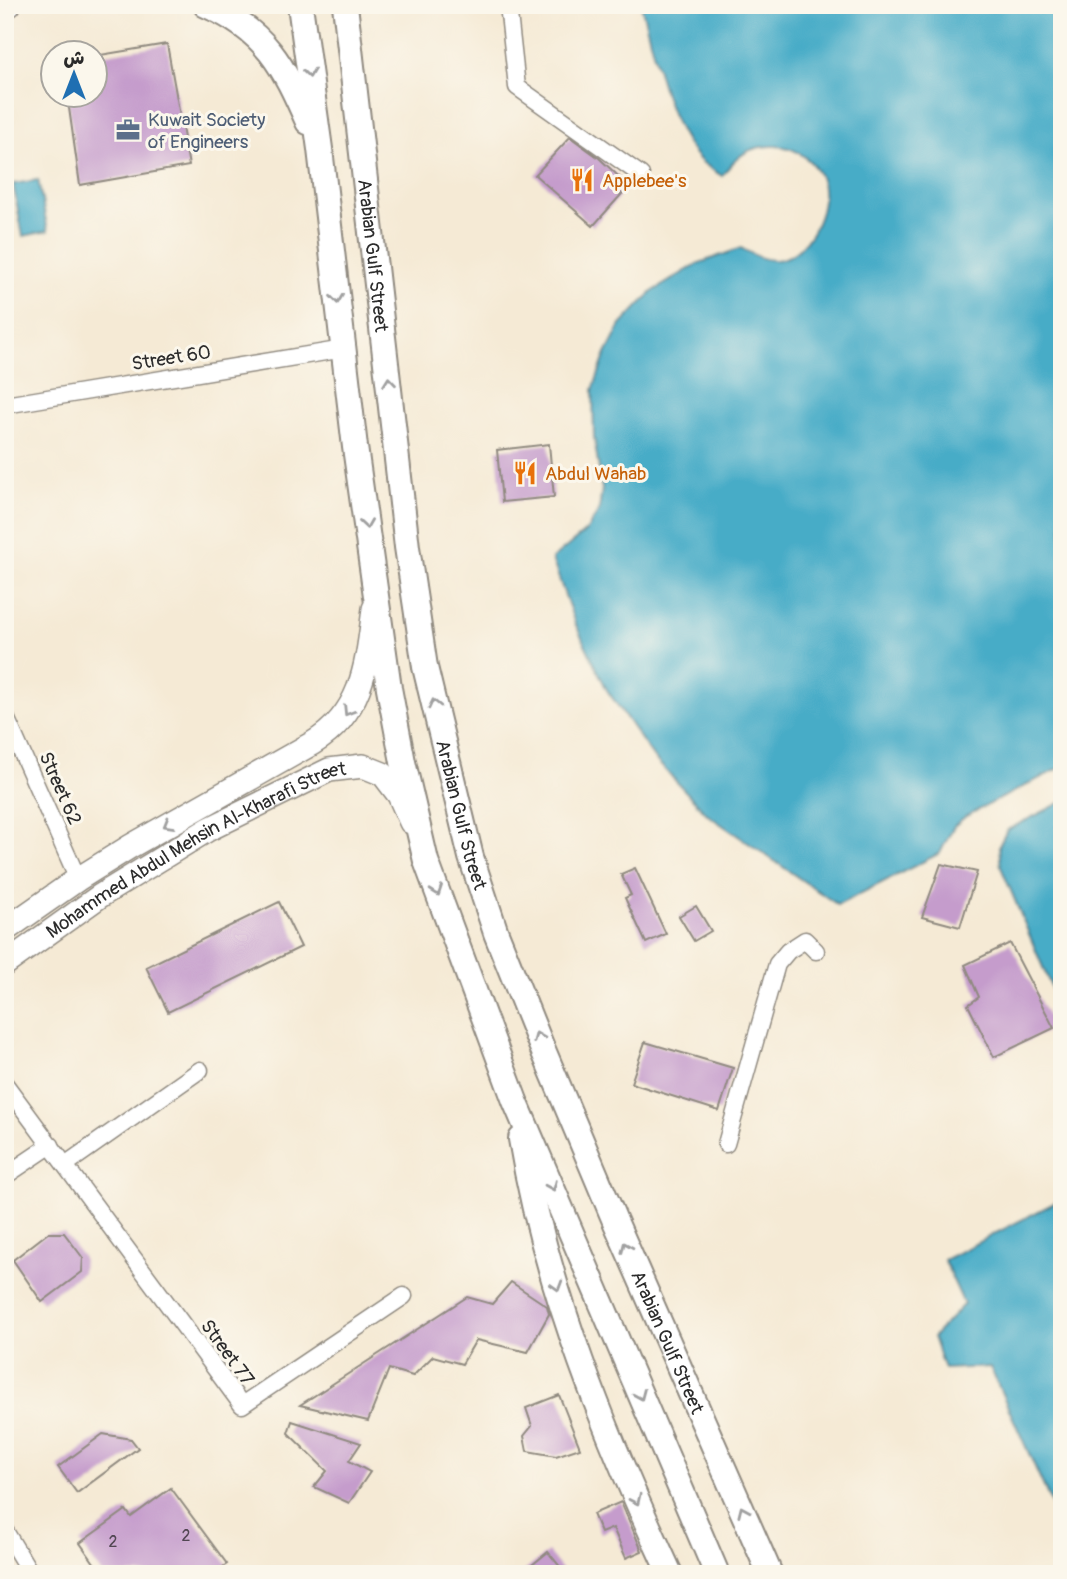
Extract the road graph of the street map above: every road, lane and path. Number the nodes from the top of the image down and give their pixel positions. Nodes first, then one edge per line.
1 (206, 5) edge
2 (300, 5) edge
3 (345, 5) edge
4 (508, 5) edge
5 (320, 149) junction
6 (641, 175) dead end
7 (344, 349) junction
8 (5, 405) edge
9 (355, 447) junction
10 (407, 547) junction
11 (376, 598) junction
12 (5, 715) edge
13 (228, 790) junction
14 (247, 810) junction
15 (426, 861) junction
16 (78, 879) junction
17 (5, 930) edge
18 (816, 951) dead end
19 (5, 964) edge
20 (200, 1070) dead end
21 (5, 1084) edge
22 (515, 1101) junction
23 (726, 1144) dead end
24 (51, 1145) junction
25 (65, 1165) junction
26 (5, 1176) edge
27 (404, 1296) dead end
28 (5, 1531) edge
29 (31, 1574) edge
30 (670, 1574) edge
31 (718, 1574) edge
32 (770, 1574) edge

1 - 5 main road
2 -> 5 main road
10 -> 3 main road, Arabian Gulf Street
4 - 6 street
5 -> 7 main road
7 - 8 street, Street 60
7 - 9 main road
9 - 10 main road
9 -> 11 main road
32 -> 10 main road, Arabian Gulf Street
11 -> 13 main road, Mohammed Abdul Mehsin Al-Kharafi Street
11 - 15 main road
12 - 16 street, Street 62
13 - 14 main road
13 -> 16 main road, Mohammed Abdul Mehsin Al-Kharafi Street
14 - 15 main road, Mohammed Abdul Mehsin Al-Kharafi Street
14 - 19 main road, Mohammed Abdul Mehsin Al-Kharafi Street
15 -> 22 main road
16 - 17 main road, Mohammed Abdul Mehsin Al-Kharafi Street
18 - 23 street
20 - 25 street
21 - 24 street, Street 77
22 -> 30 main road
22 -> 31 main road
24 - 25 street, Street 77
24 - 26 street
25 - 27 street, Street 77
28 - 29 street

